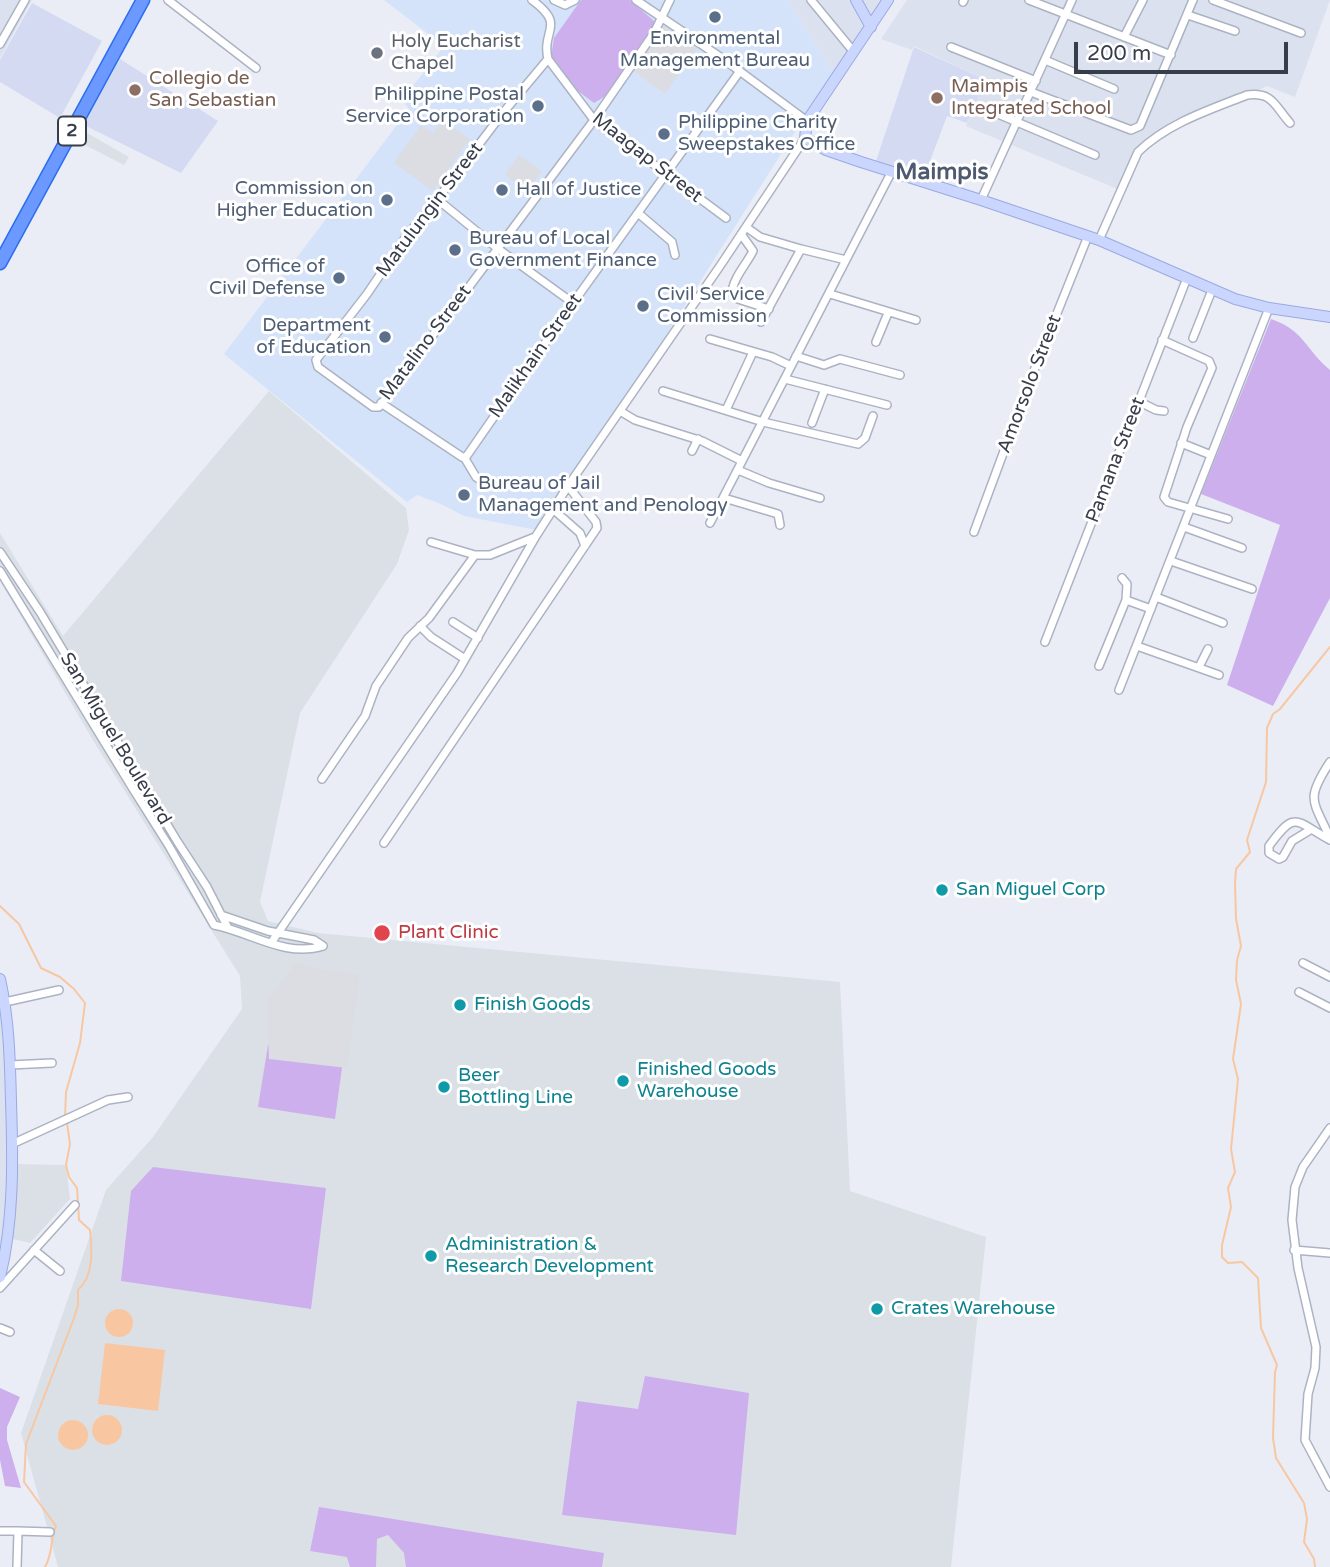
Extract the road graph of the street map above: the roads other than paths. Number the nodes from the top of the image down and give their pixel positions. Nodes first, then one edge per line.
1 (143, 0) edge
2 (168, 0) edge
3 (532, 0) edge
4 (554, 0) edge
5 (575, 0) edge
6 (636, 0) edge
7 (670, 0) edge
8 (811, 0) edge
9 (856, 0) edge
10 (888, 0) edge
11 (1029, 0) edge
12 (1072, 0) edge
13 (1143, 0) edge
14 (1193, 0) edge
15 (1213, 0) edge
16 (21, 1) edge
17 (1188, 15) junction
18 (1065, 16) junction
19 (661, 18) junction
20 (871, 27) junction
21 (4, 29) edge
22 (1235, 31) dead end
23 (1301, 33) dead end
24 (1124, 37) junction
25 (0, 44) edge
26 (951, 47) dead end
27 (853, 51) junction
28 (1171, 55) junction
29 (548, 59) junction
30 (1045, 60) junction
31 (256, 68) dead end
32 (740, 71) junction
33 (1036, 81) junction
34 (1114, 89) dead end
35 (1031, 92) junction
36 (986, 109) dead end
37 (594, 120) junction
38 (807, 121) junction
39 (1017, 123) junction
40 (1290, 123) dead end
41 (805, 138) junction
42 (1095, 155) dead end
43 (892, 171) junction
44 (667, 174) junction
45 (437, 199) junction
46 (981, 200) junction
47 (638, 214) junction
48 (726, 218) dead end
49 (743, 231) junction
50 (1088, 236) junction
51 (1099, 240) junction
52 (497, 248) junction
53 (801, 249) junction
54 (675, 255) dead end
55 (846, 260) junction
56 (0, 263) edge
57 (1186, 278) junction
58 (1212, 290) junction
59 (830, 294) junction
60 (573, 303) junction
61 (1269, 308) junction
62 (769, 309) junction
63 (888, 313) junction
64 (1330, 317) edge
65 (916, 320) dead end
66 (761, 323) dead end
67 (1193, 338) dead end
68 (710, 339) dead end
69 (1162, 340) junction
70 (876, 342) dead end
71 (753, 352) junction
72 (796, 356) junction
73 (791, 366) junction
74 (900, 375) dead end
75 (785, 379) junction
76 (825, 389) junction
77 (663, 391) dead end
78 (1138, 401) junction
79 (381, 403) junction
80 (887, 405) dead end
81 (373, 407) joint
82 (726, 410) junction
83 (620, 411) junction
84 (1164, 411) dead end
85 (873, 416) dead end
86 (763, 422) junction
87 (812, 424) dead end
88 (698, 439) junction
89 (1181, 443) junction
90 (692, 451) dead end
91 (1211, 455) junction
92 (464, 457) junction
93 (743, 461) junction
94 (738, 470) junction
95 (487, 484) dead end
96 (568, 486) junction
97 (724, 498) junction
98 (820, 498) dead end
99 (1192, 508) junction
100 (554, 510) junction
101 (1228, 519) dead end
102 (710, 523) dead end
103 (779, 525) dead end
104 (1184, 527) junction
105 (974, 532) dead end
106 (536, 536) junction
107 (432, 542) dead end
108 (585, 545) junction
109 (1242, 548) dead end
110 (0, 552) edge
111 (475, 555) junction
112 (1171, 561) junction
113 (0, 571) edge
114 (14, 574) junction
115 (1122, 578) dead end
116 (6, 580) junction
117 (1252, 589) dead end
118 (1156, 597) junction
119 (1126, 600) junction
120 (1151, 609) junction
121 (40, 612) junction
122 (30, 621) junction
123 (453, 622) dead end
124 (1223, 623) dead end
125 (420, 626) junction
126 (478, 638) junction
127 (1045, 642) dead end
128 (1137, 646) junction
129 (1208, 649) dead end
130 (465, 659) junction
131 (1099, 666) dead end
132 (1199, 667) junction
133 (1219, 675) dead end
134 (1119, 690) dead end
135 (1330, 762) edge
136 (322, 779) dead end
137 (143, 784) junction
138 (133, 789) junction
139 (1310, 830) junction
140 (1330, 839) edge
141 (384, 843) dead end
142 (208, 913) junction
143 (222, 915) junction
144 (228, 928) junction
145 (278, 933) junction
146 (271, 943) junction
147 (1303, 963) dead end
148 (1330, 977) edge
149 (0, 979) edge
150 (59, 990) dead end
151 (1299, 992) dead end
152 (5, 1002) junction
153 (1330, 1008) edge
154 (52, 1063) dead end
155 (10, 1065) junction
156 (128, 1097) dead end
157 (1330, 1128) edge
158 (12, 1144) junction
159 (75, 1205) dead end
160 (34, 1250) junction
161 (1294, 1250) junction
162 (1330, 1254) edge
163 (60, 1271) dead end
164 (0, 1277) edge
165 (0, 1288) edge
166 (0, 1328) edge
167 (10, 1332) dead end
168 (1330, 1487) edge
169 (0, 1531) edge
170 (18, 1531) junction
171 (50, 1532) dead end
172 (0, 1537) edge
173 (17, 1567) edge

1 - 56 highway, 2
2 - 31 street
3 - 29 street
4 - 5 street
6 - 19 street
7 - 19 street, Matalino Street
8 - 27 street
9 - 20 street
10 - 20 street
11 - 18 street
12 - 18 street
13 - 24 street
14 - 17 street
15 - 23 street
16 - 21 street
17 - 22 street
17 - 28 street
18 - 24 street
18 - 30 street
19 - 32 street
19 - 37 street, Matalino Street
20 - 27 street
21 - 25 street
24 - 28 street
26 - 33 street
27 - 38 street
28 - 35 street
29 - 37 street, Maagap Street
29 - 45 street, Matulungin Street
30 - 33 street
30 - 34 street
32 - 38 street
32 - 44 street, Malikhain Street
33 - 35 street
35 - 39 street
36 - 39 street
37 - 44 street, Maagap Street
37 - 52 street, Matalino Street
38 - 41 street
39 - 42 street
39 - 46 street
40 - 51 street
41 - 43 street
41 - 49 street
43 - 46 street
43 - 55 street
44 - 47 street, Malikhain Street
44 - 48 street, Maagap Street
45 - 52 street
45 - 81 street, Matulungin Street
46 - 50 street
47 - 54 street
47 - 60 street, Malikhain Street
49 - 53 street
49 - 62 street
49 - 83 street
50 - 51 street
50 - 105 street, Amorsolo Street
51 - 57 street
52 - 60 street
52 - 79 street, Matalino Street
53 - 55 street
53 - 62 street
55 - 59 street
57 - 58 street
57 - 69 street, Pamana Street
58 - 61 street
58 - 67 street
59 - 63 street
59 - 72 street
60 - 92 street, Malikhain Street
61 - 64 street
61 - 91 street
62 - 66 street
63 - 65 street
63 - 70 street
68 - 71 street
69 - 78 street, Pamana Street
69 - 89 street
71 - 73 street
71 - 82 street
72 - 73 street
72 - 74 street
73 - 75 street
75 - 76 street
75 - 86 street
76 - 80 street
76 - 87 street
77 - 82 street
78 - 84 street
78 - 127 street, Pamana Street
79 - 81 street, Matalino Street
79 - 92 street
82 - 86 street
83 - 88 street
83 - 96 street
85 - 86 street
86 - 93 street
88 - 90 street
88 - 93 street
89 - 91 street
89 - 99 street
91 - 99 street
92 - 95 street
93 - 94 street
94 - 97 street
94 - 98 street
96 - 100 street
96 - 108 street
97 - 102 street
97 - 103 street
99 - 101 street
99 - 104 street
100 - 106 street
100 - 108 street
104 - 109 street
104 - 112 street
106 - 111 street
106 - 126 street
107 - 111 street
108 - 141 street
110 - 114 street, San Miguel Boulevard
111 - 125 street
112 - 117 street
112 - 118 street
113 - 116 street, San Miguel Boulevard
114 - 116 street
114 - 121 street, San Miguel Boulevard
115 - 119 street
116 - 122 street, San Miguel Boulevard
118 - 120 street
118 - 124 street
119 - 120 street
119 - 131 street
120 - 128 street
121 - 122 street
121 - 137 street, San Miguel Boulevard
122 - 138 street, San Miguel Boulevard
123 - 126 street
125 - 130 street
125 - 136 street
126 - 130 street
128 - 132 street
128 - 134 street
129 - 132 street
130 - 145 street
132 - 133 street
135 - 140 street
137 - 138 street
137 - 143 street, San Miguel Boulevard
138 - 142 street, San Miguel Boulevard
139 - 139 street
139 - 140 street
142 - 143 street
142 - 144 street, San Miguel Boulevard
143 - 144 street, San Miguel Boulevard
143 - 145 street
144 - 146 street
145 - 146 street
145 - 146 street
147 - 148 street
149 - 152 street
150 - 152 street
151 - 153 street
152 - 155 street
154 - 155 street
155 - 158 street
156 - 158 street
157 - 161 street
158 - 164 street
159 - 160 street
160 - 163 street
160 - 165 street
161 - 162 street
161 - 168 street
166 - 167 street
169 - 170 street
169 - 172 street
170 - 171 street
170 - 173 street

